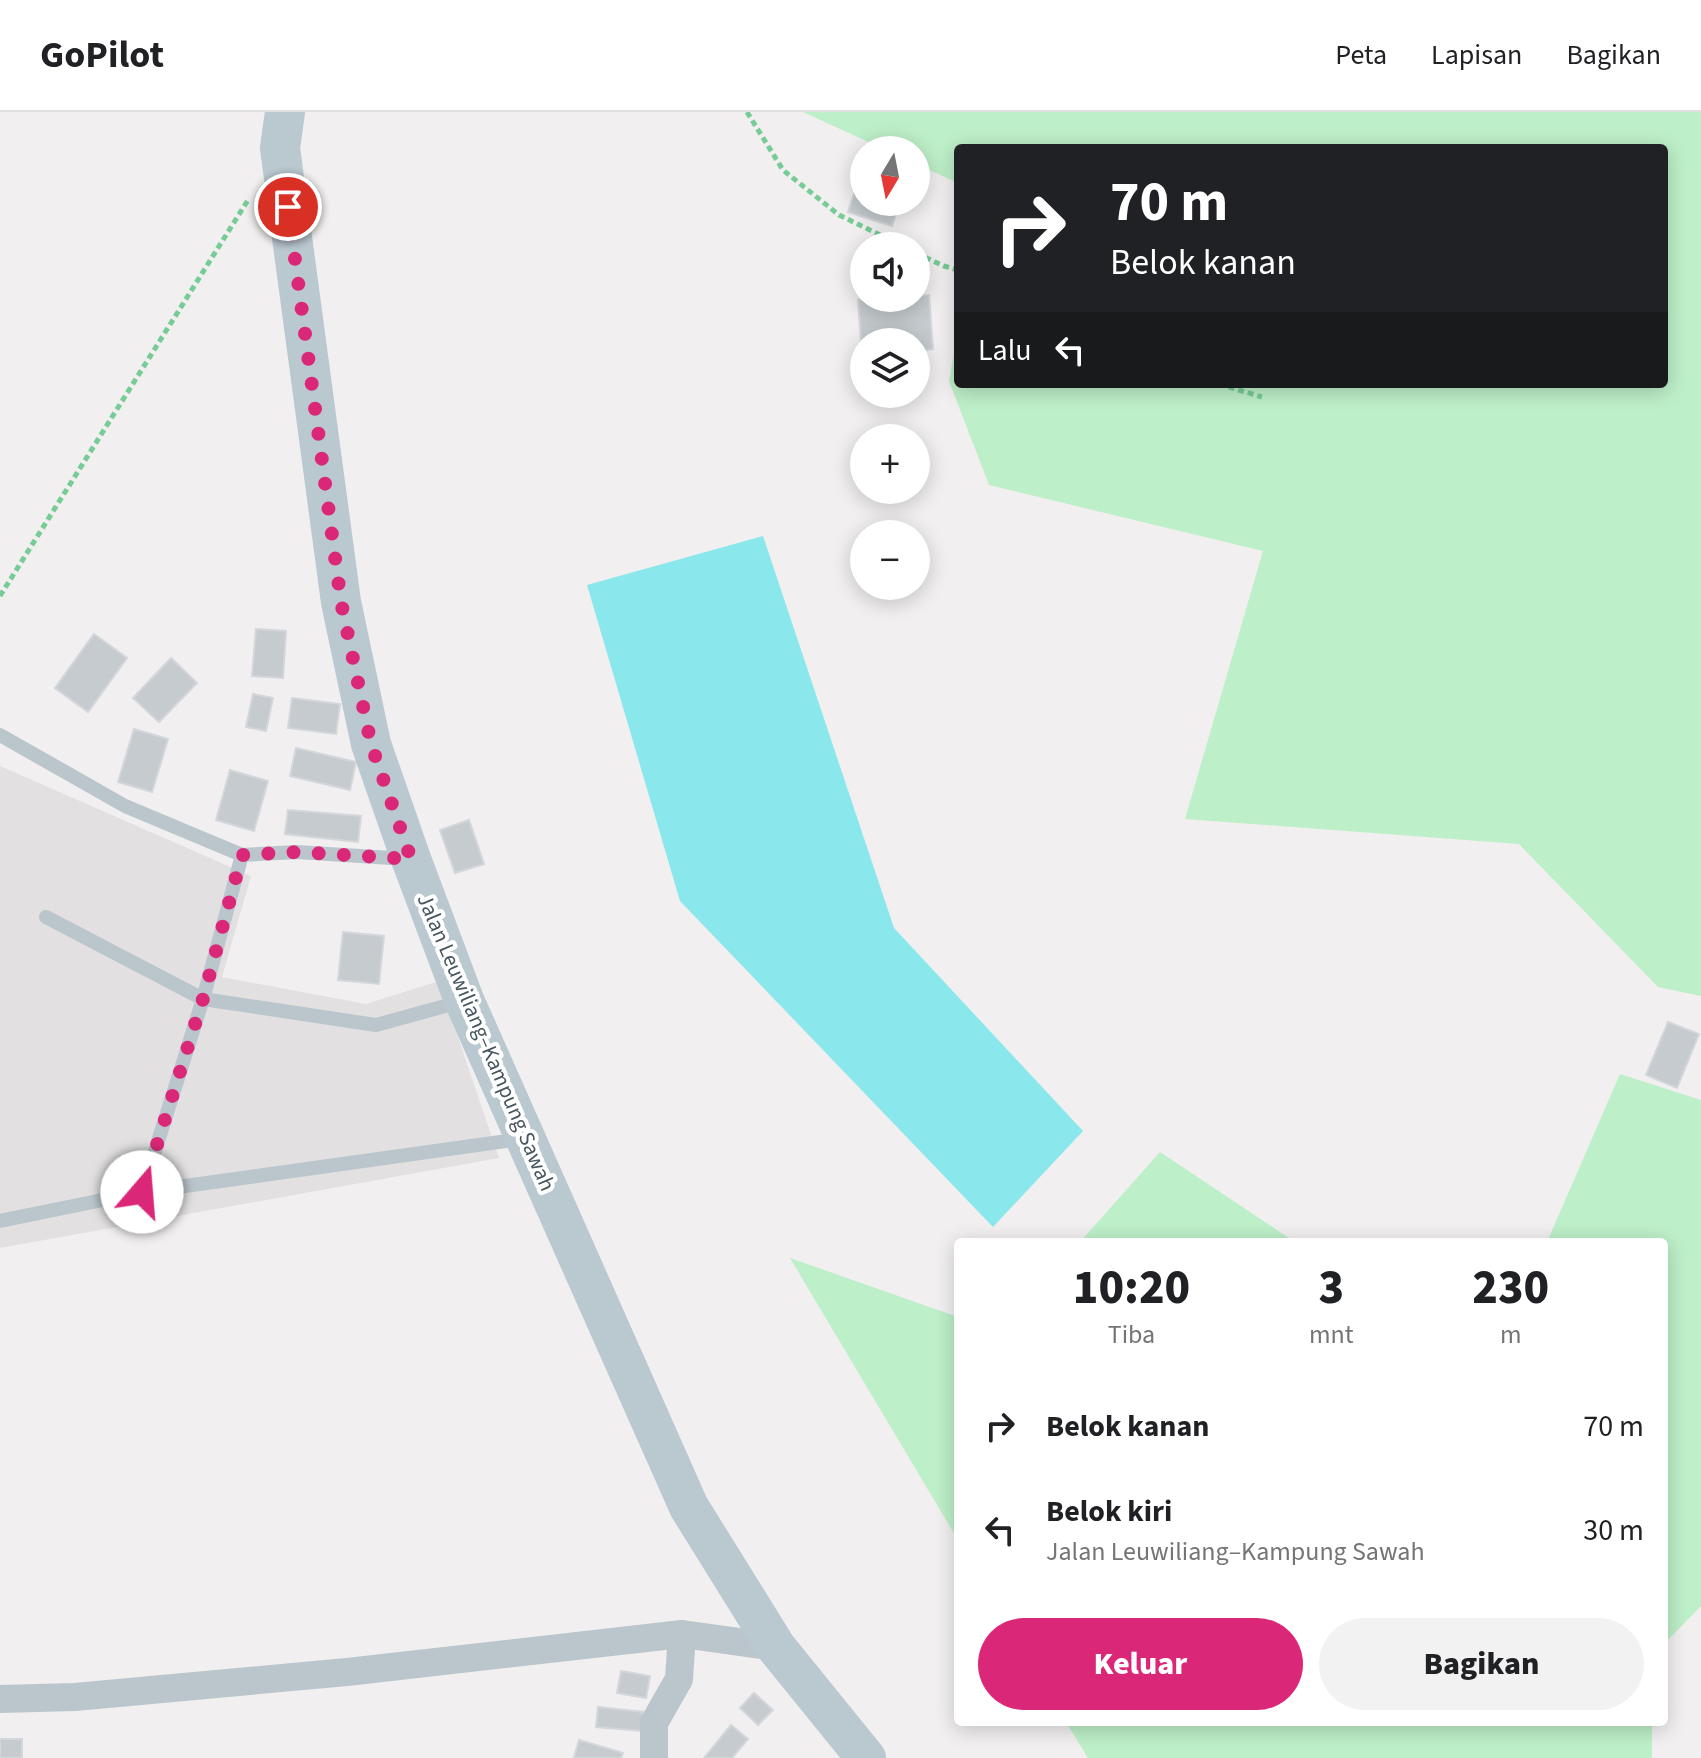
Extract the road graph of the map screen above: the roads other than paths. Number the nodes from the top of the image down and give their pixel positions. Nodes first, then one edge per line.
1 (282, 130) edge
2 (0, 735) edge
3 (242, 855) junction
4 (411, 859) junction
5 (46, 917) dead end
6 (203, 999) junction
7 (464, 1000) junction
8 (526, 1138) junction
9 (142, 1192) junction
10 (0, 1221) edge
11 (682, 1634) junction
12 (776, 1647) junction
13 (0, 1699) edge
14 (654, 1758) edge
15 (866, 1758) edge

1 - 4 main road, Jalan Leuwiliang–Kampung Sawah
2 - 3 lane
3 - 4 lane
3 - 6 lane
4 - 7 main road, Jalan Leuwiliang–Kampung Sawah
5 - 6 lane
6 - 7 lane
6 - 9 lane
7 - 8 main road, Jalan Leuwiliang–Kampung Sawah
8 - 9 lane
8 - 12 main road, Jalan Leuwiliang–Kampung Sawah
9 - 10 lane
11 - 12 street
11 - 13 street
11 - 14 street
12 - 15 main road, Jalan Leuwiliang–Kampung Sawah

